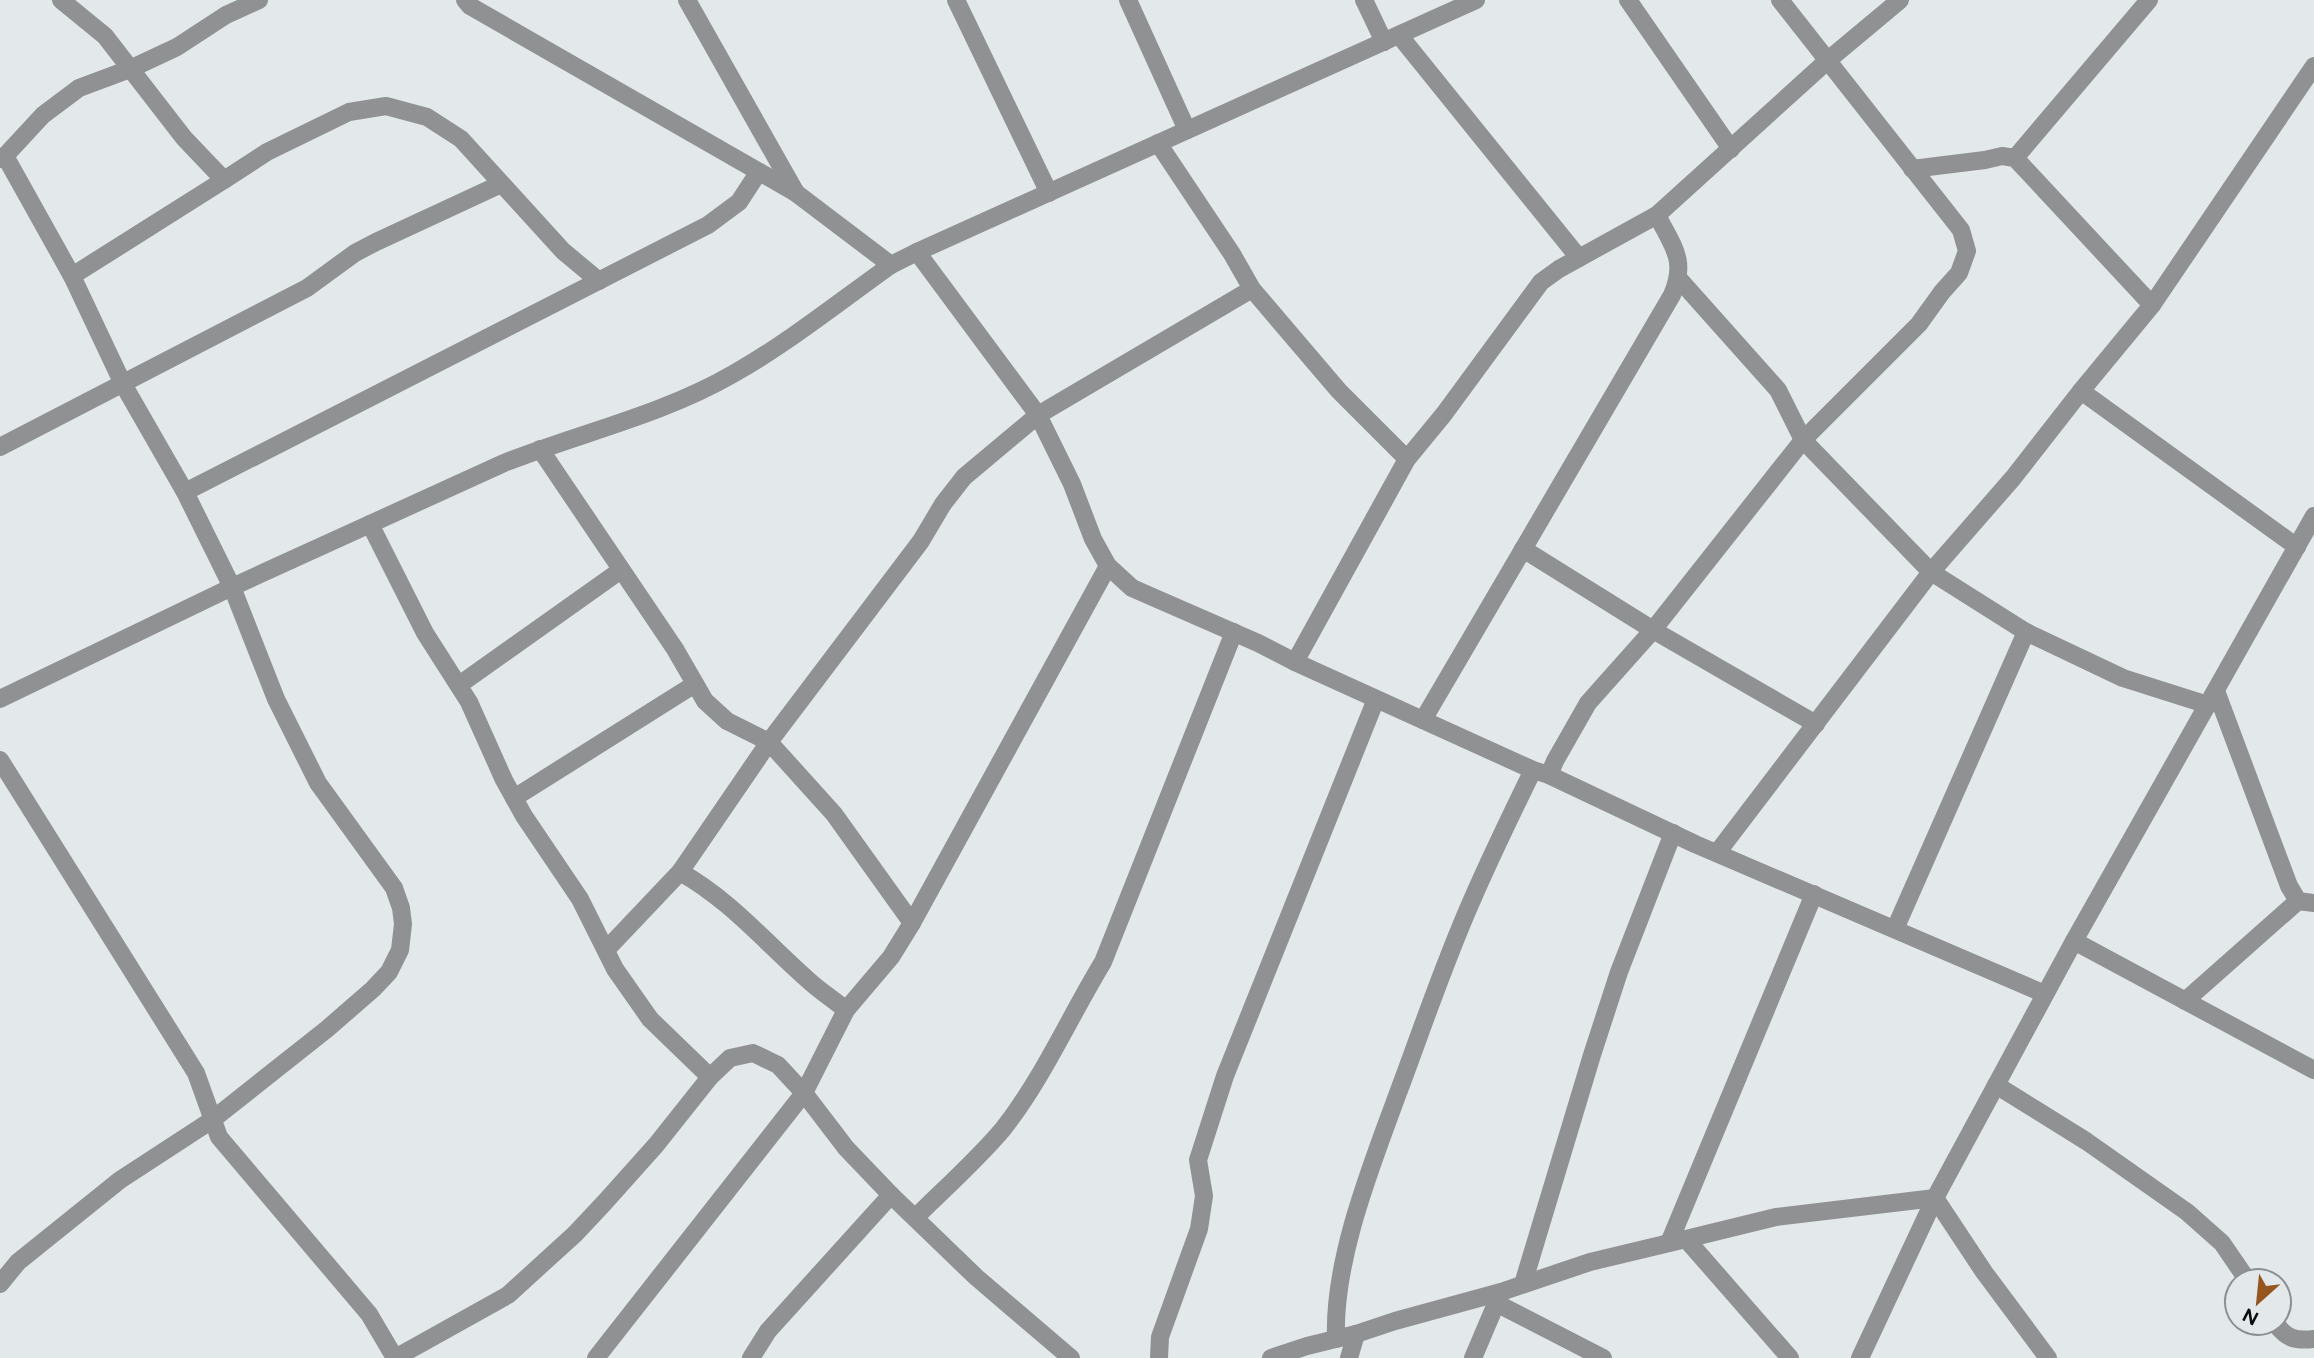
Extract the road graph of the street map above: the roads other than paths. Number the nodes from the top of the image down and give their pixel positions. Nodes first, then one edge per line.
1 (61, 0) edge
2 (259, 0) edge
3 (465, 0) edge
4 (687, 0) edge
5 (956, 0) edge
6 (1128, 0) edge
7 (1364, 0) edge
8 (1476, 0) edge
9 (1628, 0) edge
10 (1780, 0) edge
11 (1900, 0) edge
12 (2149, 0) edge
13 (1392, 38) junction
14 (1827, 61) junction
15 (2314, 66) edge
16 (130, 69) junction
17 (1187, 130) junction
18 (1158, 143) junction
19 (1731, 149) junction
20 (3, 158) edge
21 (2015, 158) junction
22 (1912, 169) junction
23 (758, 173) junction
24 (224, 180) junction
25 (501, 184) junction
26 (796, 193) junction
27 (1049, 193) junction
28 (1657, 215) junction
29 (917, 252) junction
30 (1580, 258) junction
31 (891, 265) junction
32 (72, 276) junction
33 (1679, 279) junction
34 (599, 281) junction
35 (1252, 289) junction
36 (2152, 305) junction
37 (123, 384) junction
38 (2081, 391) junction
39 (1038, 415) junction
40 (1802, 440) junction
41 (0, 447) edge
42 (540, 449) junction
43 (1408, 459) junction
44 (185, 492) junction
45 (2314, 516) edge
46 (370, 524) junction
47 (2297, 547) junction
48 (1523, 549) junction
49 (1108, 566) junction
50 (621, 570) junction
51 (1931, 572) junction
52 (232, 587) junction
53 (1653, 630) junction
54 (1234, 632) junction
55 (2026, 632) junction
56 (1295, 662) junction
57 (695, 684) junction
58 (459, 685) junction
59 (2212, 698) junction
60 (0, 699) edge
61 (1376, 699) junction
62 (1423, 720) junction
63 (1816, 724) junction
64 (769, 742) junction
65 (0, 760) edge
66 (1541, 772) junction
67 (514, 798) junction
68 (1673, 833) junction
69 (1717, 853) junction
70 (680, 872) junction
71 (1814, 894) junction
72 (2306, 902) edge
73 (912, 923) junction
74 (1895, 929) junction
75 (2074, 941) junction
76 (606, 950) junction
77 (2045, 994) junction
78 (2185, 1001) junction
79 (846, 1010) junction
80 (2314, 1070) edge
81 (710, 1077) junction
82 (1996, 1085) junction
83 (804, 1093) junction
84 (212, 1120) junction
85 (891, 1195) junction
86 (1935, 1198) junction
87 (915, 1218) junction
88 (1677, 1241) junction
89 (2238, 1267) edge
90 (0, 1284) edge
91 (1523, 1284) junction
92 (1498, 1298) junction
93 (1356, 1334) junction
94 (2290, 1337) edge
95 (1336, 1339) junction
96 (2314, 1339) edge
97 (395, 1358) edge
98 (596, 1358) edge
99 (751, 1358) edge
100 (1070, 1358) edge
101 (1159, 1358) edge
102 (1271, 1358) edge
103 (1349, 1358) edge
104 (1473, 1358) edge
105 (1603, 1358) edge
106 (1790, 1358) edge
107 (1860, 1358) edge
108 (2048, 1358) edge

1 - 16 street
2 - 16 street
3 - 23 street
4 - 26 street
5 - 27 street
6 - 17 street
7 - 13 street
8 - 13 street
9 - 19 street
10 - 14 street
11 - 14 street
12 - 21 street
13 - 17 street
13 - 30 street
14 - 19 street
14 - 22 street
15 - 36 street
16 - 20 street
16 - 24 street
17 - 18 street
18 - 27 street
18 - 35 street
19 - 28 street
20 - 32 street
21 - 22 street
21 - 36 street
22 - 40 street
23 - 26 street
23 - 34 street
24 - 25 street
24 - 32 street
25 - 34 street
25 - 37 street
26 - 31 street
27 - 29 street
28 - 30 street
28 - 33 street
29 - 31 street
29 - 39 street
30 - 43 street
31 - 42 street
32 - 37 street
33 - 40 street
33 - 48 street
34 - 44 street
35 - 39 street
35 - 43 street
36 - 38 street
37 - 41 street
37 - 44 street
38 - 47 street
38 - 51 street
39 - 49 street
39 - 64 street
40 - 51 street
40 - 53 street
42 - 46 street
42 - 50 street
43 - 56 street
44 - 52 street
45 - 47 street
46 - 52 street
46 - 58 street
47 - 59 street
48 - 53 street
48 - 62 street
49 - 54 street
49 - 73 street
50 - 57 street
50 - 58 street
51 - 55 street
51 - 63 street
52 - 60 street
52 - 84 street
53 - 63 street
53 - 66 street
54 - 56 street
54 - 87 street
55 - 59 street
55 - 74 street
56 - 61 street
57 - 64 street
57 - 67 street
58 - 67 street
59 - 72 street
59 - 75 street
61 - 62 street
61 - 101 street
62 - 66 street
63 - 69 street
64 - 70 street
64 - 73 street
65 - 84 street
66 - 68 street
66 - 95 street
67 - 76 street
68 - 69 street
68 - 91 street
69 - 71 street
70 - 76 street
70 - 79 street
71 - 74 street
71 - 88 street
72 - 78 street
73 - 79 street
74 - 77 street
75 - 77 street
75 - 78 street
76 - 81 street
77 - 82 street
78 - 80 street
79 - 83 street
81 - 83 street
81 - 97 street
82 - 86 street
82 - 89 street
83 - 85 street
83 - 98 street
84 - 90 street
84 - 97 street
85 - 87 street
85 - 99 street
86 - 88 street
86 - 107 street
86 - 108 street
87 - 100 street
88 - 91 street
88 - 106 street
91 - 92 street
92 - 93 street
92 - 104 street
92 - 105 street
93 - 95 street
93 - 103 street
94 - 96 street
95 - 102 street

